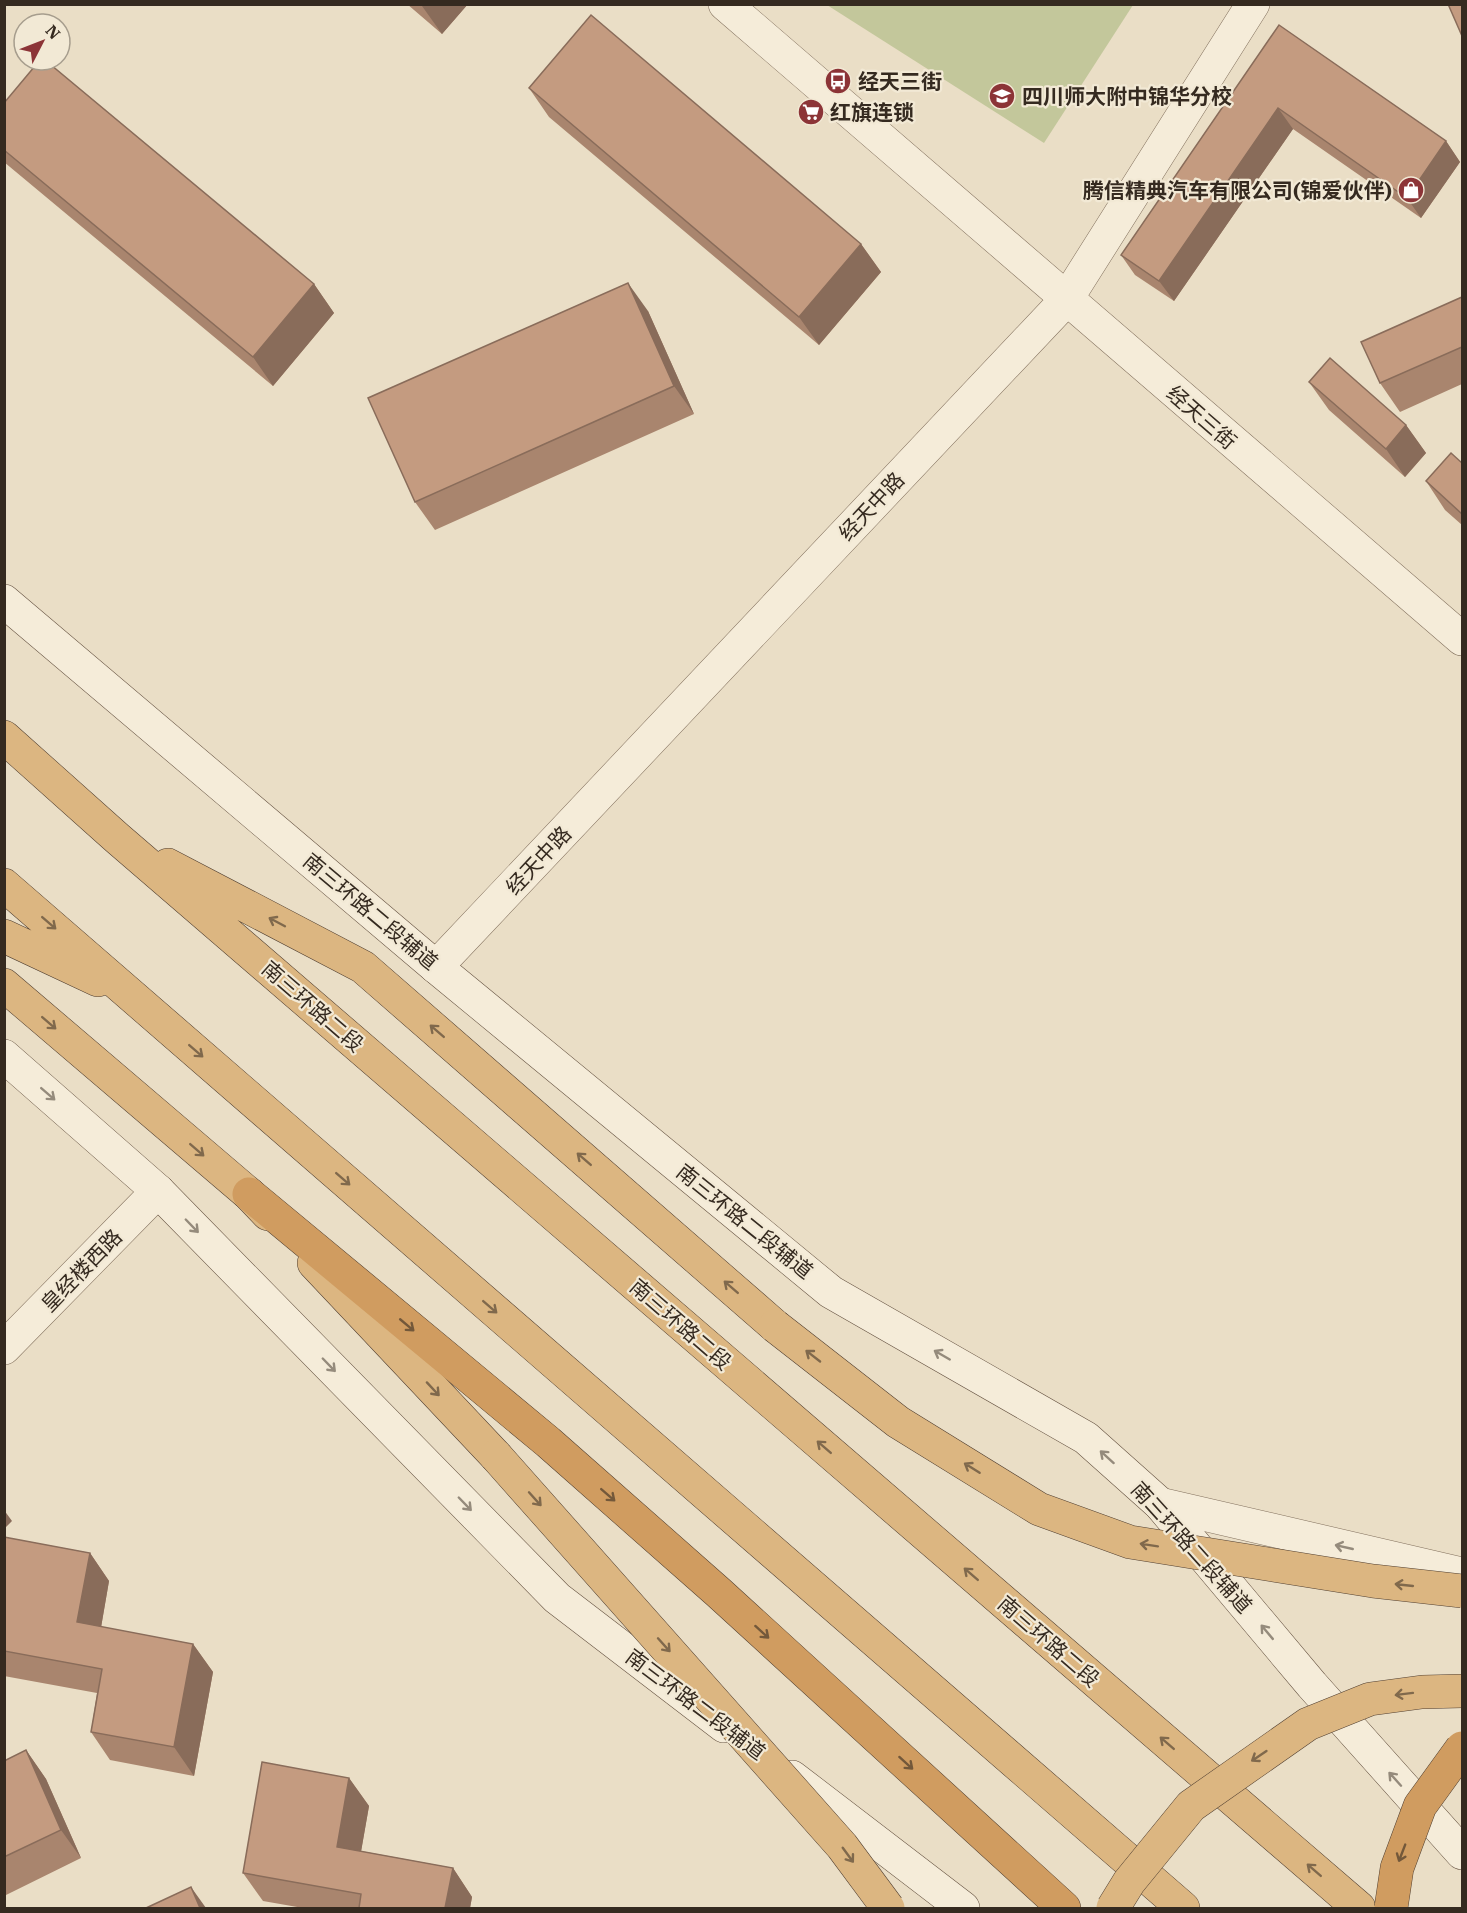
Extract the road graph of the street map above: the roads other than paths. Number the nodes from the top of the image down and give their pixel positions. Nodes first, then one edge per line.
1 (725, 4) edge
2 (1253, 4) edge
3 (1066, 300) junction
4 (4, 601) edge
5 (1462, 639) edge
6 (4, 737) edge
7 (117, 838) junction
8 (4, 885) edge
9 (4, 936) edge
10 (436, 967) junction
11 (4, 985) edge
12 (134, 998) junction
13 (4, 1056) edge
14 (158, 1191) junction
15 (249, 1194) junction
16 (4, 1348) edge
17 (1160, 1504) junction
18 (1462, 1574) edge
19 (1462, 1591) edge
20 (1462, 1691) edge
21 (1462, 1748) edge
22 (1462, 1853) edge
23 (888, 1908) edge
24 (963, 1908) edge
25 (1064, 1908) edge
26 (1113, 1908) edge
27 (1183, 1908) edge
28 (1359, 1908) edge
29 (1392, 1908) edge

1 - 3 main road, 经天三街
2 - 3 main road, 经天中路
3 - 5 main road, 经天三街
3 - 10 main road, 经天中路
4 - 10 main road, 南三环路二段辅道
6 - 7 highway, 南三环路二段
19 -> 7 highway, bridge
28 -> 7 highway, 南三环路二段
8 -> 12 highway
9 - 12 highway
17 -> 10 main road, 南三环路二段辅道
11 -> 15 highway
12 -> 27 highway
13 -> 14 main road, 南三环路二段辅道
14 - 16 main road, 皇经楼西路
14 -> 24 main road, 南三环路二段辅道
15 -> 23 highway, bridge
15 -> 25 highway
18 -> 17 main road
22 -> 17 main road, 南三环路二段辅道
20 -> 26 highway, bridge
21 -> 29 highway, bridge

